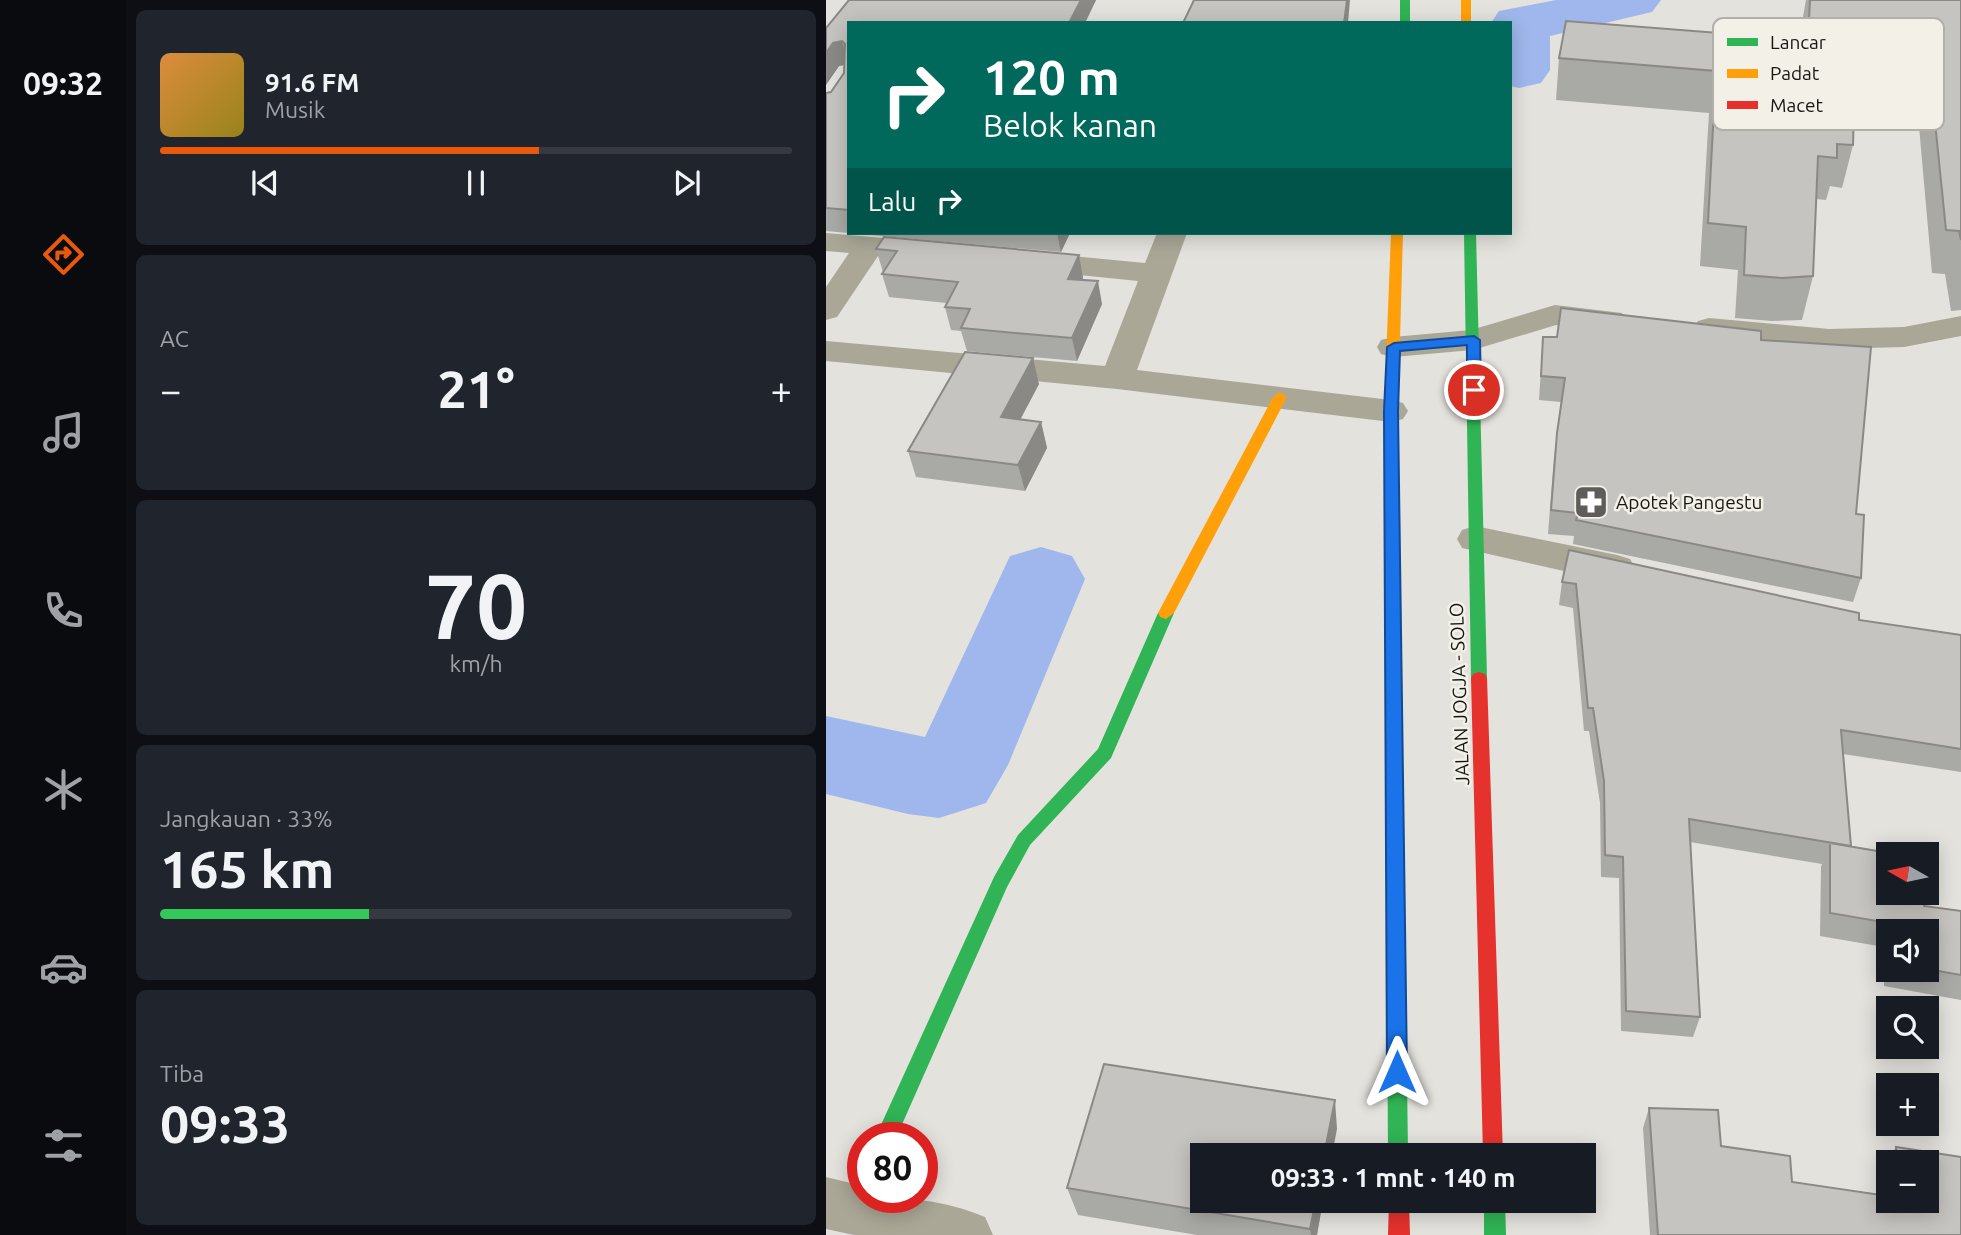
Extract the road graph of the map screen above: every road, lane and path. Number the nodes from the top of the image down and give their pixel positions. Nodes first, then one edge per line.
1 (1405, 0) edge
2 (1466, 0) edge
3 (1405, 21) edge
4 (1466, 21) edge
5 (1171, 235) edge
6 (1397, 235) edge
7 (1470, 235) edge
8 (826, 242) edge
9 (869, 246) junction
10 (951, 253) edge
11 (1006, 258) edge
12 (1157, 272) junction
13 (826, 310) edge
14 (1637, 322) edge
15 (1678, 326) edge
16 (1961, 326) edge
17 (1474, 340) junction
18 (1394, 347) junction
19 (826, 351) edge
20 (1117, 378) junction
21 (1280, 397) junction
22 (1391, 411) junction
23 (1475, 539) junction
24 (1651, 576) edge
25 (892, 1122) edge
26 (1398, 1143) edge
27 (1493, 1143) edge
28 (892, 1213) edge
29 (1398, 1213) edge
30 (1494, 1213) edge
31 (967, 1235) edge
32 (1399, 1235) edge
33 (1495, 1235) edge

1 - 3 main road
2 - 4 main road
5 - 12 street
6 - 18 main road
7 - 17 main road, JALAN JOGJA - SOLO
8 - 9 street
9 - 10 street
9 - 13 street
11 - 12 street
12 - 20 street
14 - 17 street
15 - 16 street
17 - 18 street
17 - 23 main road, JALAN JOGJA - SOLO
18 - 22 main road
19 - 20 street
20 - 21 street
21 - 22 street
21 - 25 main road
22 - 26 main road
23 - 24 street
23 - 27 main road, JALAN JOGJA - SOLO
28 - 31 street
29 - 32 main road
30 - 33 main road

